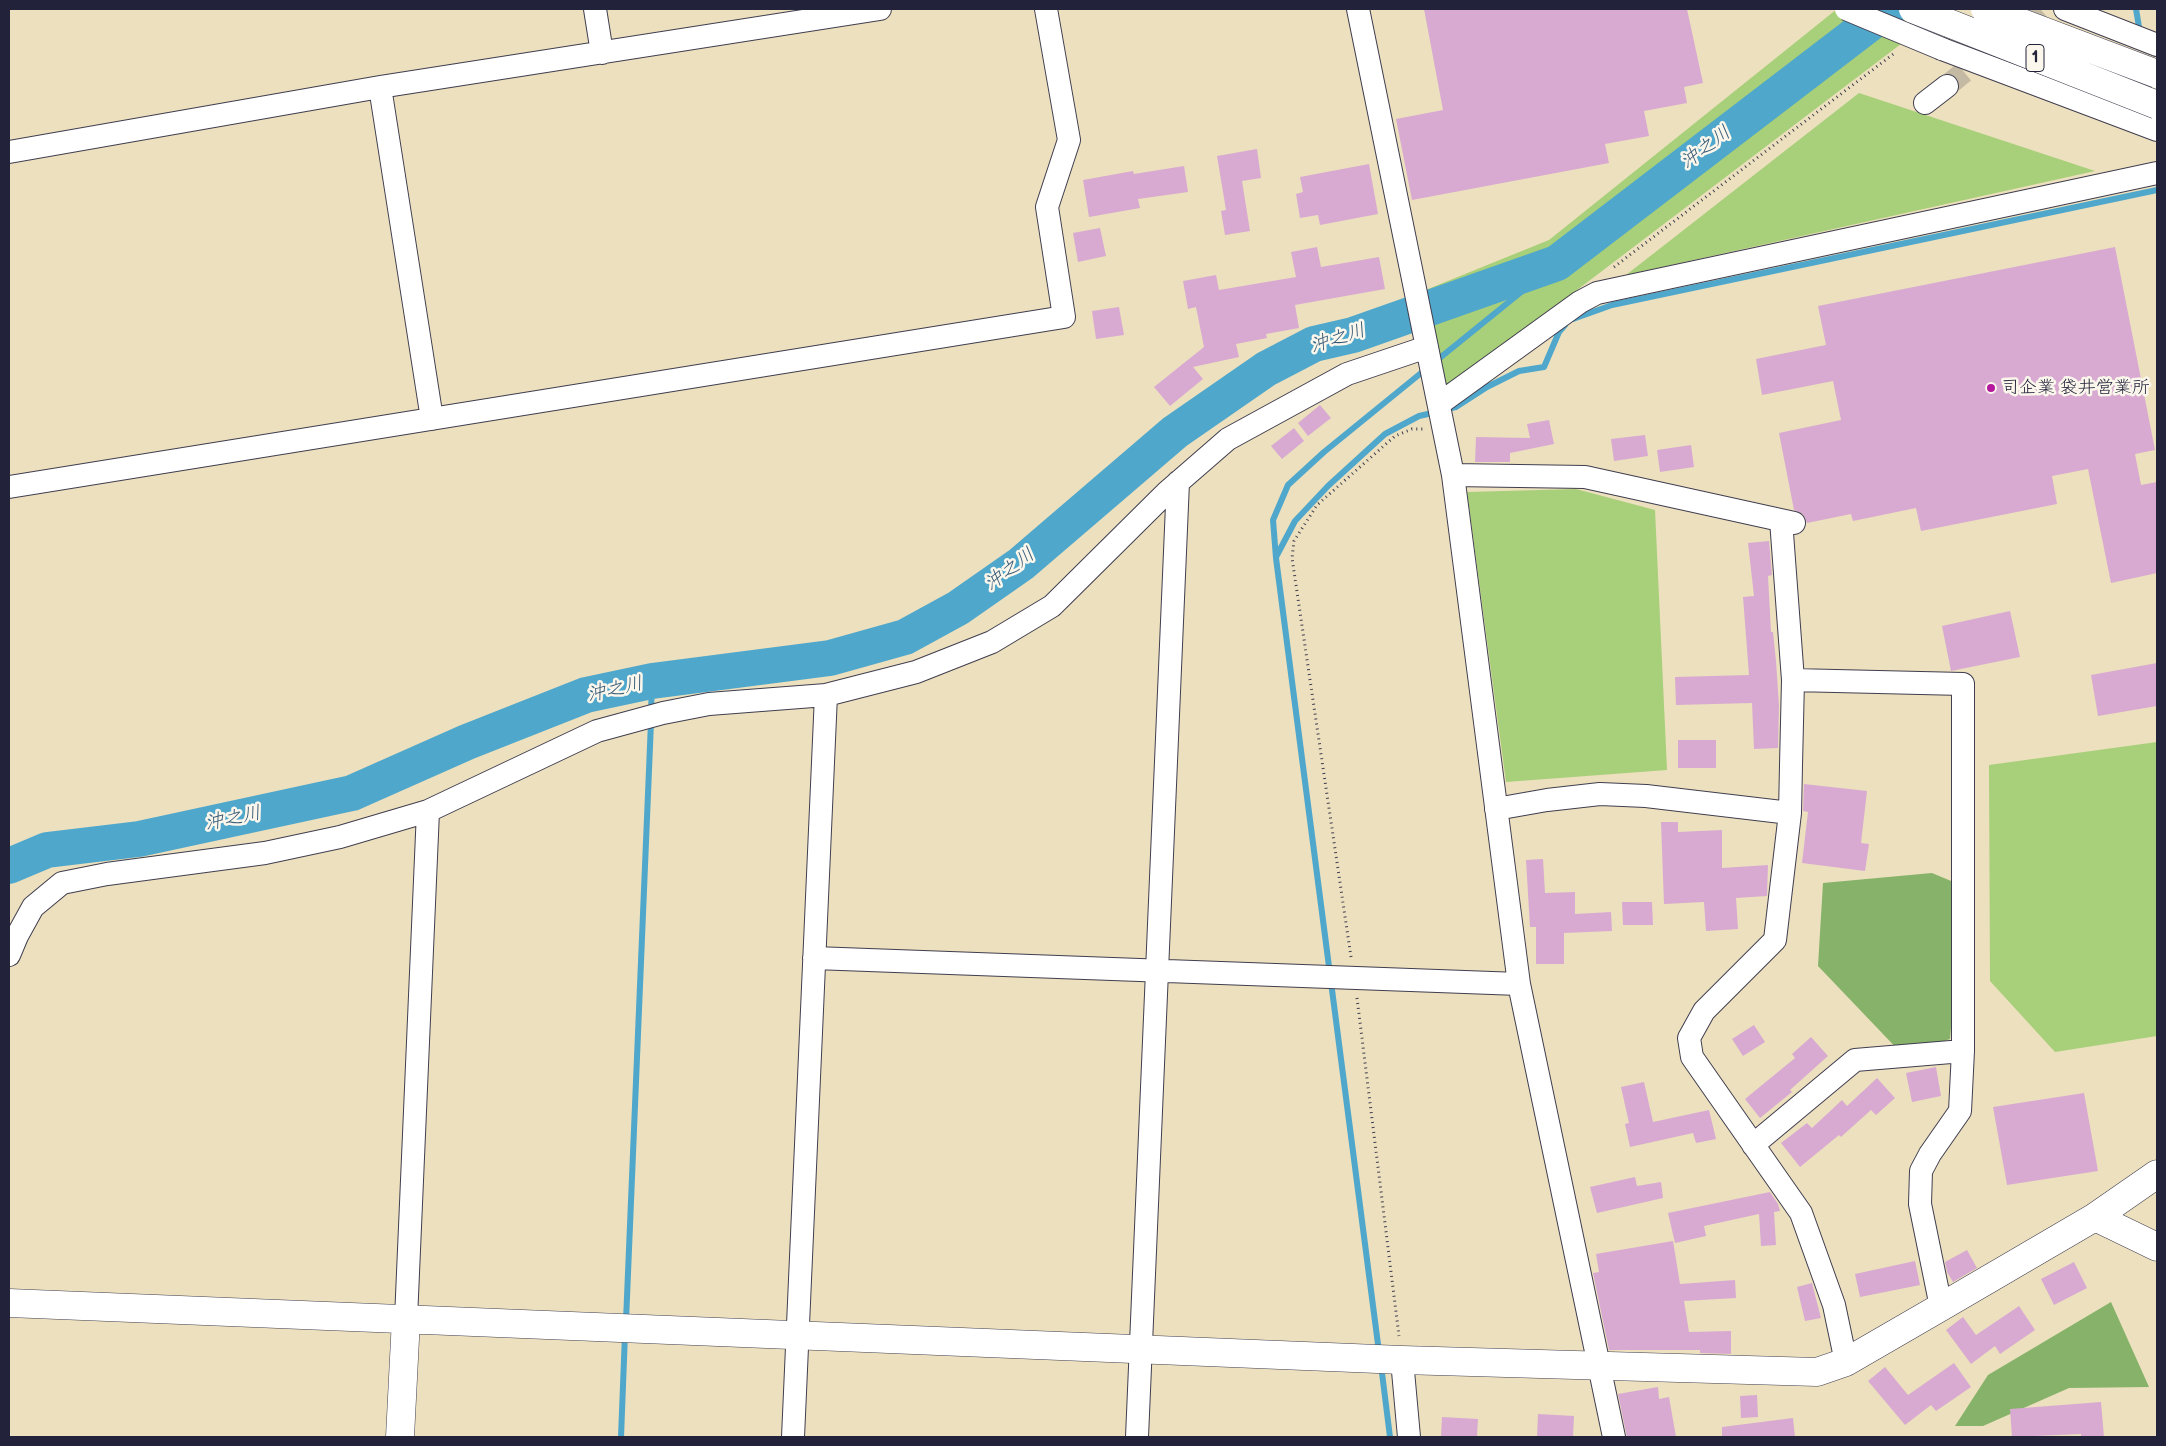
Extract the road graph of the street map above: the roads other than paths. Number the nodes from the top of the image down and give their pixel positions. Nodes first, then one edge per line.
1 (594, 9) edge
2 (880, 9) edge
3 (1046, 9) edge
4 (1358, 9) edge
5 (1846, 9) edge
6 (1913, 9) edge
7 (1985, 9) edge
8 (2065, 9) edge
9 (2157, 45) edge
10 (602, 53) junction
11 (2157, 74) edge
12 (1947, 86) tunnel mouth
13 (380, 87) junction
14 (1925, 103) dead end
15 (2157, 104) edge
16 (2157, 130) edge
17 (9, 152) edge
18 (2157, 173) edge
19 (1427, 347) junction
20 (1439, 404) junction
21 (432, 419) junction
22 (1453, 475) junction
23 (1178, 482) junction
24 (9, 487) edge
25 (1793, 680) junction
26 (826, 695) junction
27 (1496, 809) junction
28 (428, 811) junction
29 (1790, 813) junction
30 (9, 955) edge
31 (814, 958) junction
32 (1157, 972) junction
33 (1519, 984) junction
34 (1963, 1051) junction
35 (1753, 1145) junction
36 (2157, 1174) edge
37 (2096, 1217) junction
38 (2157, 1247) edge
39 (9, 1302) edge
40 (1941, 1307) junction
41 (406, 1319) junction
42 (797, 1335) junction
43 (1140, 1349) junction
44 (1399, 1360) junction
45 (1846, 1362) junction
46 (1600, 1366) junction
47 (400, 1437) edge
48 (793, 1437) edge
49 (1137, 1437) edge
50 (1409, 1437) edge
51 (1614, 1437) edge

1 - 10 street
2 - 10 street
3 - 21 street
4 - 19 street
5 - 16 street, bridge
6 - 15 main road, 1, bridge
7 - 11 main road, 1, bridge
8 - 9 street
10 - 13 street
12 - 14 street
13 - 17 street
13 - 21 street
18 - 20 street
19 - 20 street
19 - 23 street
20 - 22 street
21 - 24 street
22 - 25 street
22 - 27 street
23 - 26 street
23 - 32 street
25 - 29 street
25 - 34 street
26 - 28 street
26 - 31 street
27 - 29 street
27 - 33 street
28 - 30 street
28 - 41 street
29 - 35 street
31 - 32 street
31 - 42 street
32 - 33 street
32 - 43 street
33 - 46 street
34 - 35 street
34 - 40 street
35 - 45 street
36 - 37 main road
37 - 38 main road
37 - 40 main road
39 - 41 main road
40 - 45 main road
41 - 42 main road
41 - 47 main road
42 - 43 main road
42 - 48 street
43 - 44 main road
43 - 49 street
44 - 46 main road
44 - 50 street
45 - 46 main road
46 - 51 street

